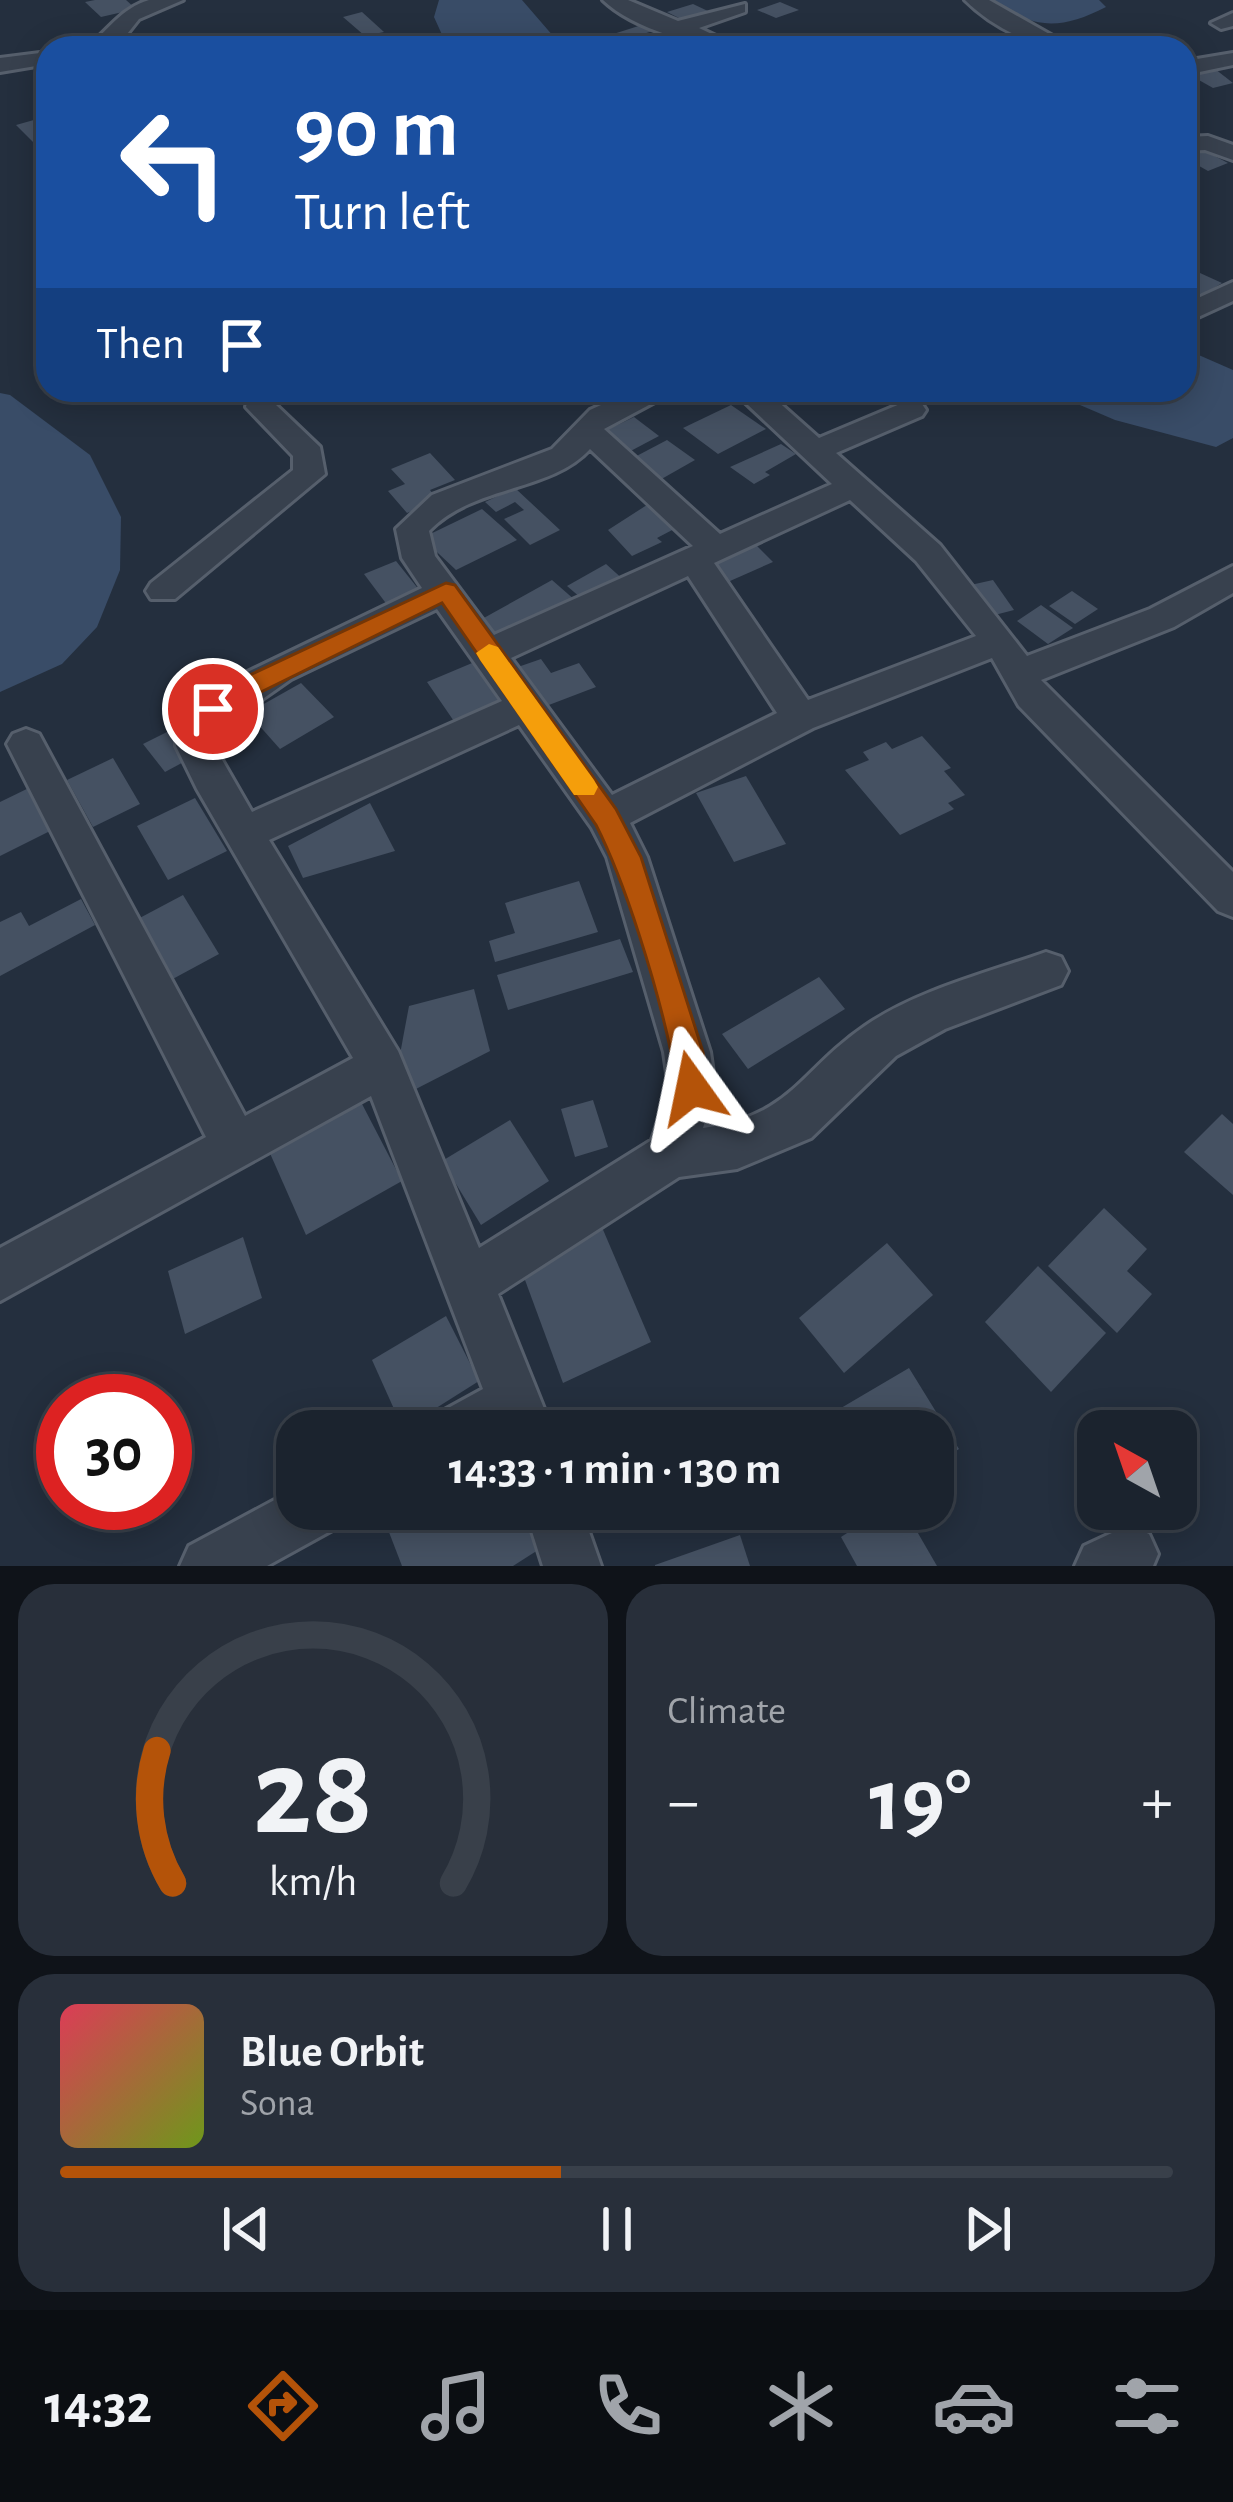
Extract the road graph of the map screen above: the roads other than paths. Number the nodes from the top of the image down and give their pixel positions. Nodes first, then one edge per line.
1 (173, 0) edge
2 (613, 0) edge
3 (975, 0) edge
4 (739, 4) edge
5 (680, 27) junction
6 (110, 36) edge
7 (701, 36) edge
8 (1038, 36) edge
9 (1233, 59) edge
10 (36, 60) edge
11 (0, 65) edge
12 (1197, 66) edge
13 (1197, 143) edge
14 (1233, 153) edge
15 (1233, 290) edge
16 (1197, 309) edge
17 (261, 402) edge
18 (635, 402) edge
19 (761, 402) edge
20 (911, 410) dead end
21 (588, 430) junction
22 (818, 450) junction
23 (856, 485) junction
24 (705, 554) junction
25 (1233, 578) edge
26 (163, 591) dead end
27 (446, 591) junction
28 (488, 653) junction
29 (1010, 658) junction
30 (525, 706) junction
31 (800, 718) junction
32 (26, 744) dead end
33 (606, 817) junction
34 (244, 834) junction
35 (1233, 899) edge
36 (1046, 971) dead end
37 (382, 1066) junction
38 (234, 1144) junction
39 (670, 1154) junction
40 (0, 1276) edge
41 (471, 1282) junction
42 (518, 1410) edge
43 (276, 1530) edge
44 (560, 1530) edge
45 (209, 1566) edge
46 (572, 1566) edge

1 - 6 street
2 - 5 street
3 - 8 street
4 - 5 street
5 - 7 street
9 - 12 street
10 - 11 street
13 - 14 street
15 - 16 street
17 - 26 street
18 - 21 street
19 - 22 street
20 - 22 street
21 - 24 street
21 - 27 street
22 - 23 street
23 - 24 street
23 - 29 street
24 - 28 street
24 - 31 street
25 - 29 street
27 - 28 street
27 - 34 street
28 - 30 street
29 - 31 street
29 - 35 street
30 - 33 street
30 - 34 street
31 - 33 street
32 - 38 street
33 - 39 street
34 - 37 street
36 - 39 street
37 - 38 street
37 - 41 street
38 - 40 street
39 - 41 street
41 - 42 street
43 - 45 street
44 - 46 street

